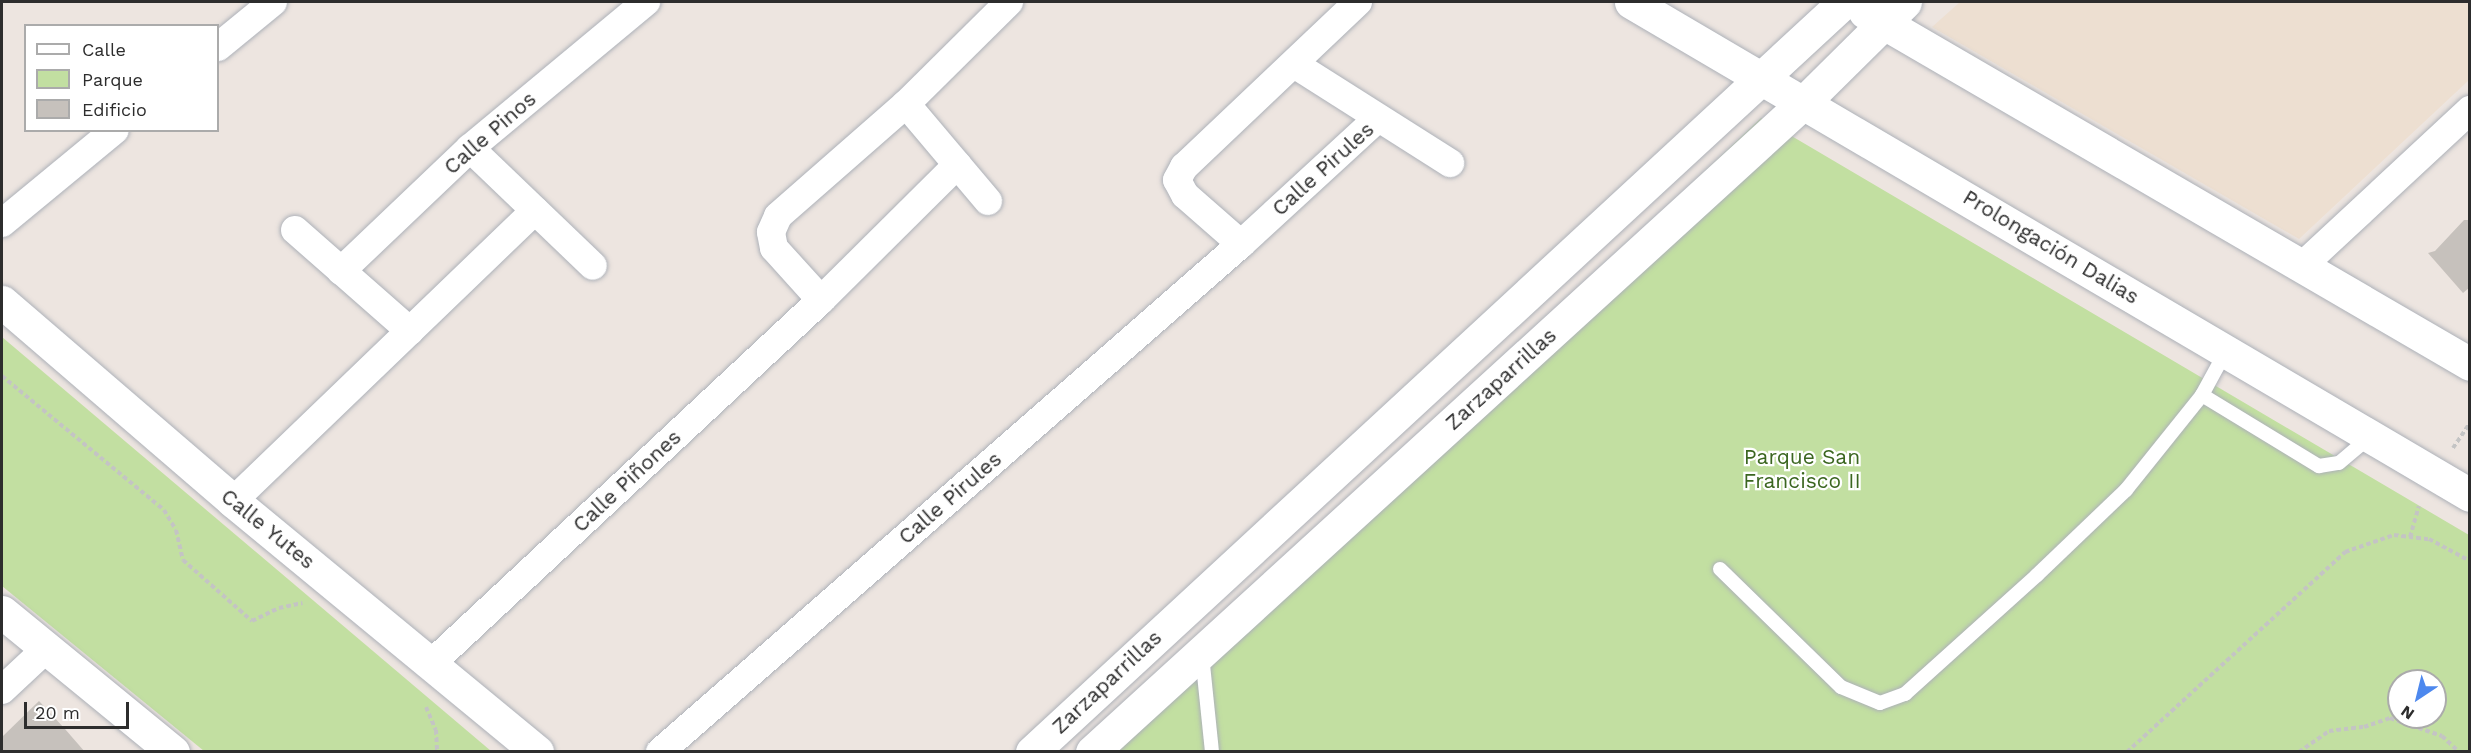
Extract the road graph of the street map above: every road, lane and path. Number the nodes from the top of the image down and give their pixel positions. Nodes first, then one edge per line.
1 (273, 2) edge
2 (646, 2) edge
3 (1009, 2) edge
4 (1358, 2) edge
5 (1630, 2) edge
6 (1846, 2) edge
7 (1894, 12) edge
8 (219, 46) edge
9 (1294, 64) junction
10 (1760, 76) junction
11 (1804, 102) junction
12 (906, 104) junction
13 (2469, 110) edge
14 (1378, 118) junction
15 (113, 132) edge
16 (470, 148) junction
17 (1450, 163) dead end
18 (957, 165) junction
19 (988, 201) dead end
20 (535, 210) junction
21 (2, 223) edge
22 (295, 230) dead end
23 (1241, 244) junction
24 (593, 266) dead end
25 (2301, 267) junction
26 (342, 271) junction
27 (821, 300) junction
28 (2, 302) edge
29 (410, 332) junction
30 (2226, 351) junction
31 (2469, 364) edge
32 (2, 376) edge
33 (2202, 395) junction
34 (2371, 436) junction
35 (2469, 495) edge
36 (233, 501) junction
37 (2469, 561) edge
38 (1720, 568) dead end
39 (312, 610) dead end
40 (2, 612) edge
41 (46, 649) junction
42 (1202, 651) junction
43 (433, 662) junction
44 (2, 690) edge
45 (422, 697) dead end
46 (1118, 739) edge
47 (172, 752) edge
48 (437, 752) edge
49 (537, 752) edge
50 (660, 752) edge
51 (1032, 752) edge
52 (1092, 752) edge
53 (1212, 752) edge
54 (2127, 752) edge
55 (2299, 752) edge
56 (2459, 752) edge

1 - 8 street
2 - 16 street, Calle Pinos
3 - 12 street
4 - 9 street
5 - 10 main road, Prolongación Dalias
6 - 7 main road
6 - 10 main road, Zarzaparrillas
7 - 11 main road, Zarzaparrillas
7 - 25 main road
9 - 14 street, Calle Pirules
9 - 23 street
10 - 11 main road, Prolongación Dalias
10 - 51 main road, Zarzaparrillas
11 - 30 main road, Prolongación Dalias
11 - 42 main road, Zarzaparrillas
12 - 18 street
12 - 27 street
13 - 25 street
14 - 17 street, Calle Pirules
14 - 23 street, Calle Pirules
15 - 21 street
16 - 20 street
16 - 26 street, Calle Pinos
18 - 19 street
18 - 27 street, Calle Piñones
20 - 24 street
20 - 29 street
22 - 26 street
23 - 50 street, Calle Pirules
25 - 31 main road
26 - 29 street
27 - 43 street, Calle Piñones
28 - 36 main road, Calle Yutes
29 - 36 street
30 - 33 lane
30 - 34 main road, Prolongación Dalias
32 - 39 path
33 - 34 lane
33 - 38 lane
34 - 35 main road, Prolongación Dalias
36 - 43 main road, Calle Yutes
37 - 54 path
40 - 41 main road
41 - 44 street
41 - 47 main road
42 - 46 main road, Zarzaparrillas
42 - 53 lane
43 - 49 main road, Calle Yutes
45 - 48 path
46 - 52 main road, Zarzaparrillas
55 - 56 path

